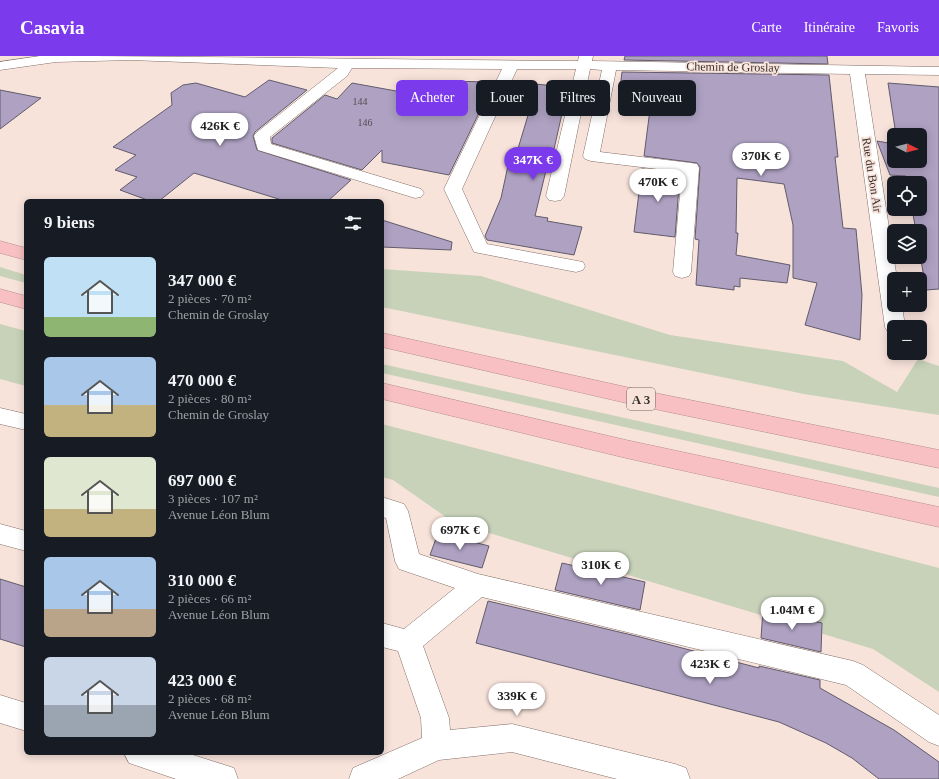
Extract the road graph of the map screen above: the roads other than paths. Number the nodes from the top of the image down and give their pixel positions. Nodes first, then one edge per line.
1 (131, 56) edge
2 (586, 61) edge
3 (696, 61) edge
4 (360, 62) edge
5 (505, 62) edge
6 (610, 65) junction
7 (864, 65) edge
8 (0, 66) edge
9 (939, 71) edge
10 (416, 193) dead end
11 (555, 196) dead end
12 (0, 247) edge
13 (24, 253) edge
14 (576, 266) dead end
15 (682, 272) dead end
16 (0, 295) edge
17 (24, 302) edge
18 (894, 320) edge
19 (384, 340) edge
20 (384, 391) edge
21 (0, 416) edge
22 (24, 422) edge
23 (939, 449) edge
24 (902, 451) junction
25 (939, 459) edge
26 (384, 508) edge
27 (939, 517) edge
28 (0, 534) edge
29 (24, 540) edge
30 (478, 585) junction
31 (384, 636) edge
32 (408, 642) junction
33 (0, 708) edge
34 (24, 716) edge
35 (939, 732) edge
36 (437, 746) junction
37 (143, 755) edge
38 (174, 772) edge
39 (223, 779) edge
40 (364, 779) edge
41 (675, 779) edge

1 - 4 street, Chemin de Groslay
1 - 8 street, Chemin de Groslay
2 - 5 street, Chemin de Groslay
2 - 6 street, Chemin de Groslay
2 - 11 street
3 - 6 street, Chemin de Groslay
3 - 7 street, Chemin de Groslay
4 - 5 street, Chemin de Groslay
4 - 10 street
5 - 14 street
6 - 15 street
7 - 9 street, Chemin de Groslay
7 - 18 street, Rue du Bon Air
12 - 13 highway
16 - 17 highway
19 - 24 highway, A 3
20 - 27 highway
21 - 22 street
23 - 24 highway
24 - 25 highway, A 3
26 - 30 street
28 - 29 street
30 - 32 street
30 - 35 street
31 - 32 street
32 - 36 street
33 - 34 street
36 - 40 street
36 - 41 street
37 - 38 street
38 - 39 street

